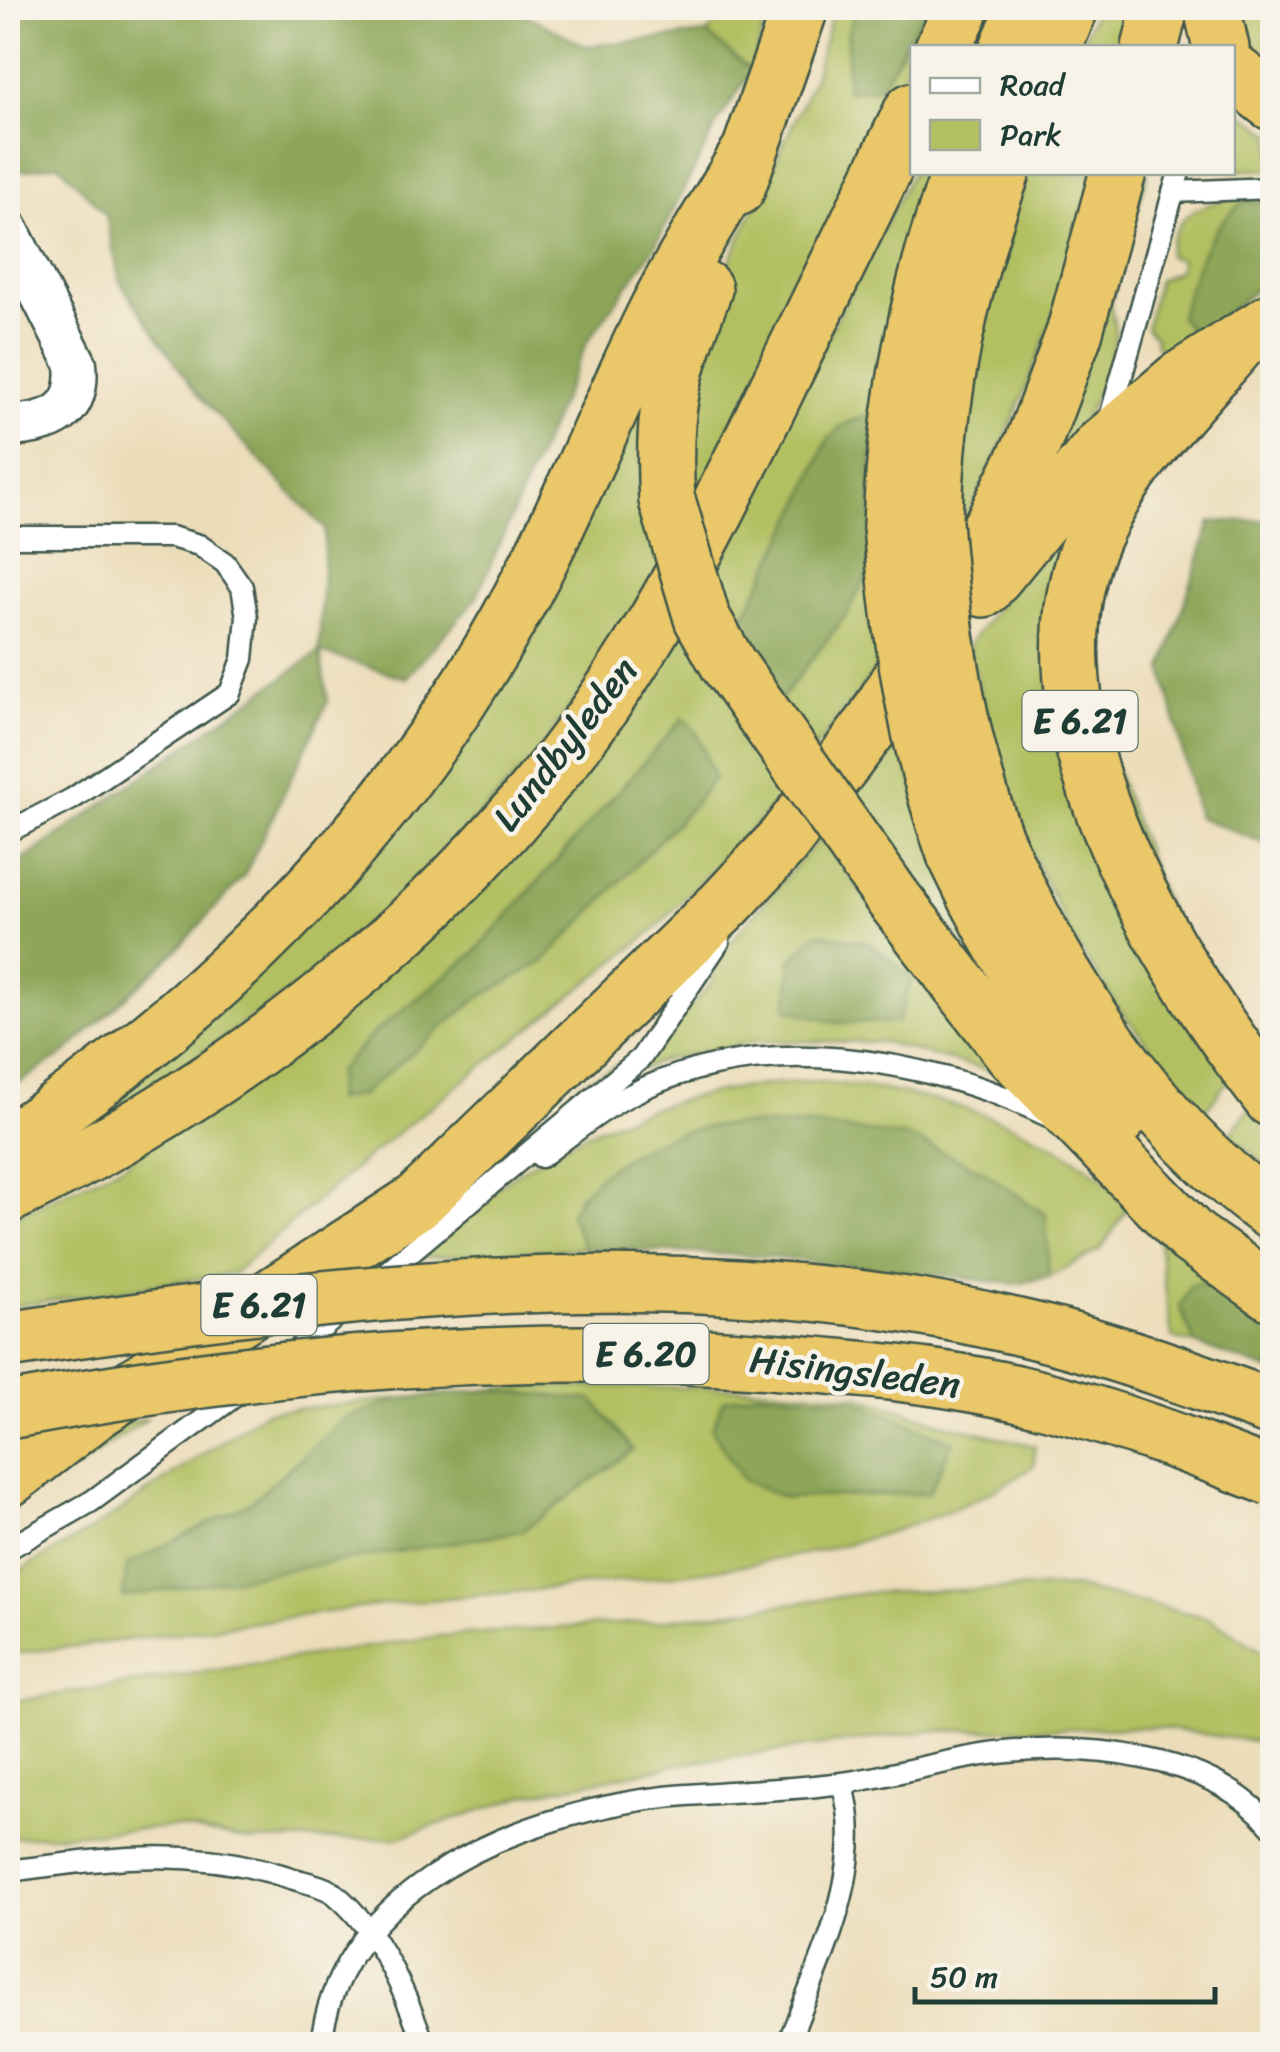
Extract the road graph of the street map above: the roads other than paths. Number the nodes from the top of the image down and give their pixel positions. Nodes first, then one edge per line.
1 (800, 8) edge
2 (962, 8) edge
3 (1025, 8) edge
4 (1070, 8) edge
5 (1160, 8) edge
6 (1212, 8) edge
7 (944, 45) edge
8 (1009, 45) edge
9 (1054, 45) edge
10 (1151, 45) edge
11 (1220, 45) edge
12 (1235, 73) edge
13 (1272, 102) edge
14 (910, 115) edge
15 (747, 155) junction
16 (959, 175) edge
17 (1001, 175) edge
18 (1117, 175) edge
19 (1176, 182) edge
20 (1272, 188) edge
21 (8, 230) edge
22 (1254, 333) edge
23 (8, 426) edge
24 (1102, 447) junction
25 (912, 525) junction
26 (8, 538) edge
27 (872, 725) junction
28 (8, 832) edge
29 (975, 846) junction
30 (1272, 1098) edge
31 (1099, 1140) junction
32 (8, 1144) edge
33 (8, 1195) edge
34 (1272, 1212) edge
35 (413, 1248) junction
36 (1272, 1261) edge
37 (1272, 1293) edge
38 (8, 1340) edge
39 (1272, 1408) edge
40 (8, 1410) edge
41 (1272, 1478) edge
42 (8, 1480) edge
43 (8, 1549) edge
44 (842, 1784) junction
45 (1272, 1827) edge
46 (8, 1871) edge
47 (370, 1928) junction
48 (320, 2044) edge
49 (424, 2044) edge
50 (788, 2044) edge

1 - 15 highway
2 - 7 highway
3 - 8 highway
4 - 9 highway
5 - 10 highway
6 - 11 highway
12 - 13 highway
14 - 33 highway, Lundbyleden
15 - 31 highway, bridge
15 - 32 highway
16 - 25 highway
17 - 25 highway
18 - 27 highway, E 6.21
19 - 20 lane
19 - 24 lane
21 - 23 street
22 - 24 highway
22 - 30 highway, E 6.21
24 - 27 highway
25 - 29 highway, bridge
26 - 28 lane
27 - 35 lane
27 - 42 highway, E 6.21
29 - 34 highway
29 - 36 highway
31 - 35 lane
31 - 37 highway
35 - 43 lane
38 - 39 highway, Hisingsleden / E 6.20, bridge
40 - 41 highway, Hisingsleden / E 6.20, bridge
44 - 45 lane
44 - 47 lane
44 - 50 lane
46 - 47 lane
47 - 48 lane
47 - 49 lane

